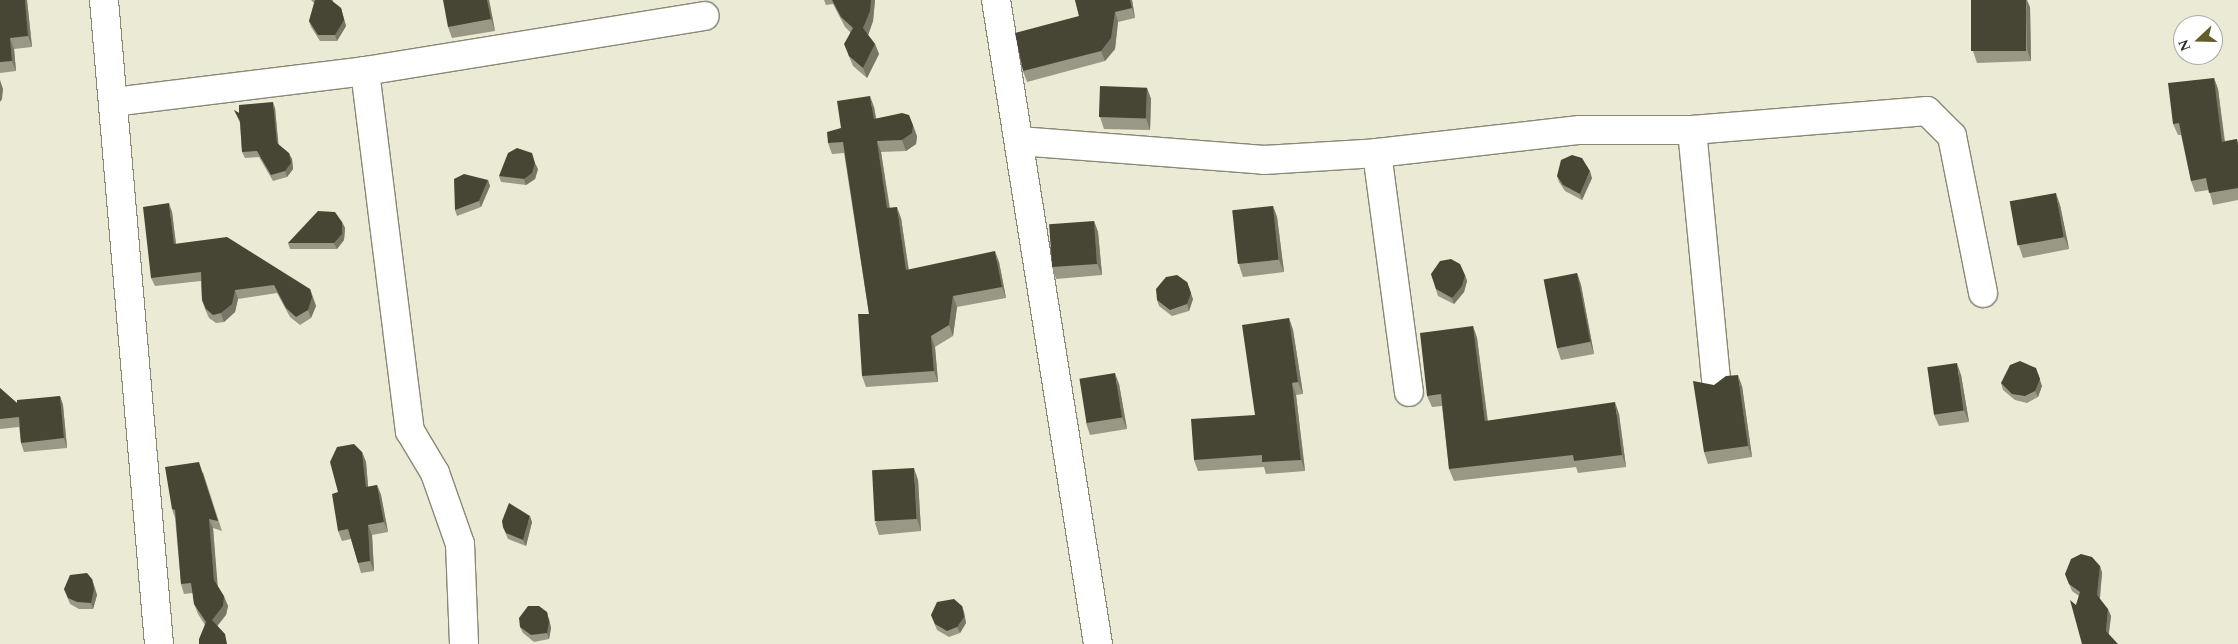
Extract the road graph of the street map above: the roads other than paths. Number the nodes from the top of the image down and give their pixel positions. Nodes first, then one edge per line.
1 (104, 0) edge
2 (996, 0) edge
3 (705, 16) dead end
4 (365, 72) junction
5 (114, 102) junction
6 (1692, 130) junction
7 (1019, 141) junction
8 (1377, 153) junction
9 (1983, 293) dead end
10 (1716, 381) edge
11 (1409, 392) dead end
12 (159, 644) edge
13 (464, 644) edge
14 (1098, 644) edge

1 - 5 street
2 - 7 street
3 - 4 street
4 - 5 street
4 - 13 street
5 - 12 street
6 - 8 street
6 - 9 street
6 - 10 street
7 - 8 street
7 - 14 street
8 - 11 street

